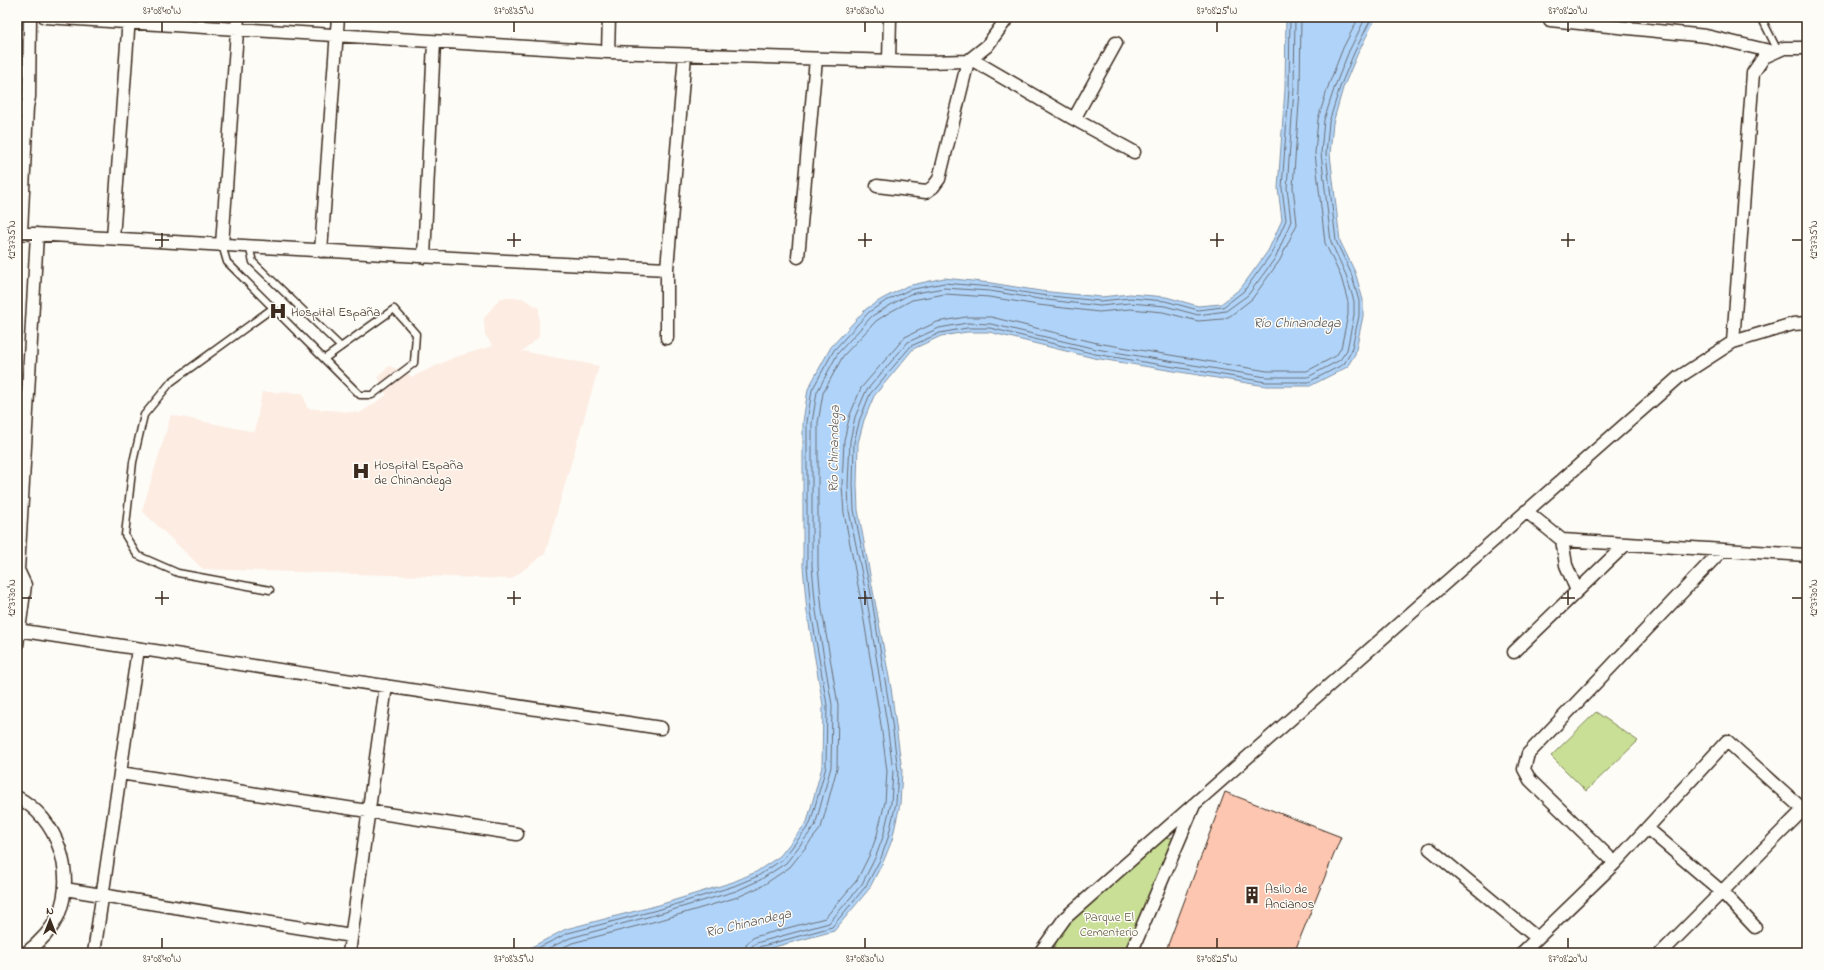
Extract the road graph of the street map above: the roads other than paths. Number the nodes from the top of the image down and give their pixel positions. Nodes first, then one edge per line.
1 (30, 17) edge
2 (45, 17) edge
3 (338, 17) edge
4 (609, 17) edge
5 (890, 17) edge
6 (1008, 17) edge
7 (1761, 17) edge
8 (129, 19) edge
9 (1550, 20) dead end
10 (237, 22) edge
11 (337, 36) junction
12 (434, 42) junction
13 (1116, 43) dead end
14 (1807, 48) edge
15 (608, 52) junction
16 (1776, 52) junction
17 (685, 55) junction
18 (816, 59) junction
19 (970, 60) junction
20 (889, 61) junction
21 (22, 109) edge
22 (1074, 119) junction
23 (1134, 152) dead end
24 (877, 186) dead end
25 (19, 233) edge
26 (37, 234) junction
27 (113, 238) junction
28 (222, 245) junction
29 (249, 246) junction
30 (321, 251) junction
31 (424, 256) junction
32 (798, 256) dead end
33 (667, 269) junction
34 (273, 308) junction
35 (1807, 323) edge
36 (667, 338) dead end
37 (1733, 342) junction
38 (341, 348) junction
39 (324, 359) junction
40 (1526, 511) junction
41 (1562, 540) junction
42 (1626, 544) junction
43 (1722, 550) junction
44 (1807, 555) edge
45 (18, 570) edge
46 (270, 590) dead end
47 (1577, 592) junction
48 (18, 630) edge
49 (17, 645) edge
50 (138, 649) junction
51 (1514, 652) dead end
52 (386, 686) junction
53 (661, 728) dead end
54 (120, 773) junction
55 (17, 797) edge
56 (1196, 801) junction
57 (1805, 811) edge
58 (369, 812) junction
59 (1647, 828) junction
60 (516, 834) dead end
61 (1430, 849) dead end
62 (1615, 863) junction
63 (65, 889) junction
64 (1722, 892) junction
65 (102, 895) junction
66 (1755, 927) dead end
67 (351, 936) junction
68 (1537, 938) junction
69 (26, 953) edge
70 (94, 953) edge
71 (349, 953) edge
72 (1043, 953) edge
73 (1131, 953) edge
74 (1522, 953) edge
75 (1661, 953) edge

1 - 21 street
2 - 8 street
3 - 11 street
4 - 15 street
5 - 20 street
6 - 19 street
7 - 16 lane
8 - 10 street
8 - 27 street
9 - 16 street
10 - 11 street
10 - 28 street
11 - 12 street
11 - 30 street
12 - 15 street
12 - 31 street
13 - 22 street
14 - 16 street
15 - 17 street
16 - 37 street
17 - 18 street
17 - 33 street
18 - 20 street
18 - 32 street
19 - 20 street
19 - 22 street
19 - 24 street
21 - 25 street
22 - 23 street
25 - 26 street
26 - 27 street
26 - 45 street
27 - 28 street
28 - 29 street
28 - 34 lane
29 - 30 street
29 - 38 lane
30 - 31 street
31 - 33 street
33 - 36 street
34 - 39 lane
34 - 46 lane
35 - 37 street
37 - 40 street
38 - 39 lane
38 - 39 lane
40 - 41 street
40 - 56 street
41 - 42 street
41 - 47 street
42 - 43 street
42 - 47 street
43 - 44 street
43 - 62 street
45 - 48 street
47 - 51 street
48 - 49 street
48 - 50 street
50 - 52 street
50 - 54 street
52 - 53 street
52 - 58 street
54 - 58 street
54 - 65 street
55 - 63 street
56 - 72 street
56 - 73 street
57 - 59 street
57 - 64 street
58 - 60 street
58 - 67 street
59 - 62 street
59 - 64 street
61 - 68 street
62 - 68 street
63 - 65 street
63 - 69 street
64 - 66 street
64 - 75 street
65 - 67 street
65 - 70 street
67 - 71 street
68 - 74 street

